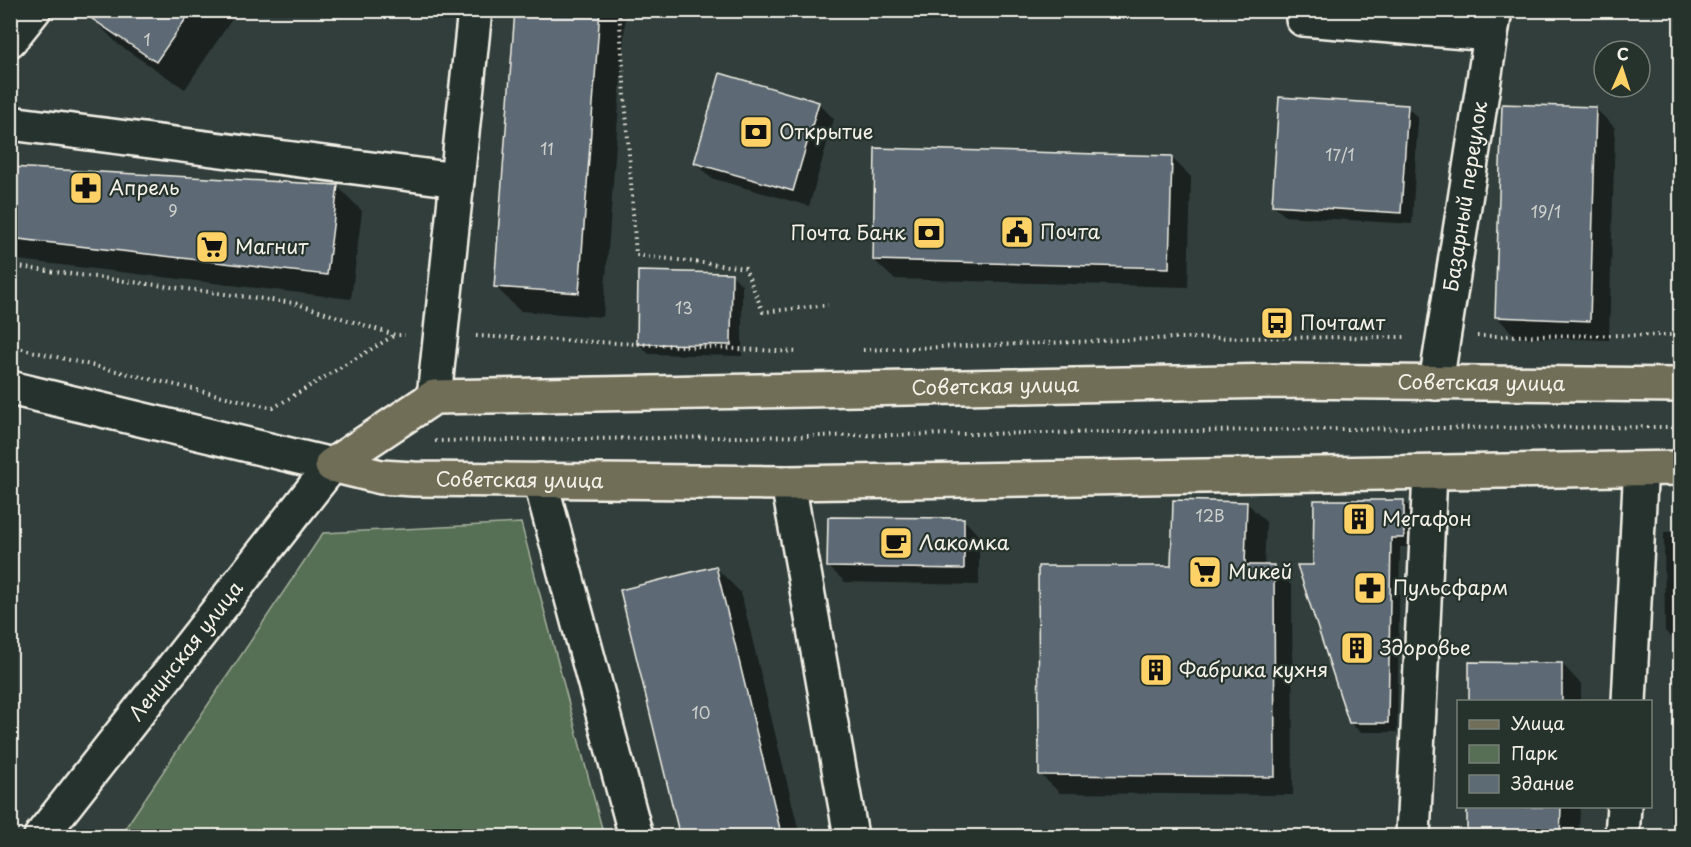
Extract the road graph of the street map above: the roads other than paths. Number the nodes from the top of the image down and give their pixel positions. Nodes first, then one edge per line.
1 (34, 10) edge
2 (475, 10) edge
3 (1303, 10) edge
4 (1493, 22) edge
5 (10, 40) edge
6 (10, 123) edge
7 (457, 180) junction
8 (1436, 383) junction
9 (1680, 385) edge
10 (10, 388) edge
11 (434, 397) junction
12 (332, 465) junction
13 (1680, 468) edge
14 (1430, 474) junction
15 (540, 480) junction
16 (788, 483) junction
17 (1640, 483) dead end
18 (1629, 700) edge
19 (1624, 808) edge
20 (41, 837) edge
21 (636, 837) edge
22 (850, 837) edge
23 (1413, 837) edge
24 (1622, 837) edge

1 - 5 street
2 - 7 street
3 - 4 street
4 - 8 street, Базарный переулок
6 - 7 street
7 - 11 street
8 - 9 main road, Советская улица
8 - 11 main road, Советская улица
10 - 12 street, Советская улица
11 - 12 main road
12 - 15 main road, Советская улица
12 - 20 street, Ленинская улица
13 - 14 main road, Советская улица
14 - 16 main road, Советская улица
14 - 23 street
15 - 16 main road, Советская улица
15 - 21 street
16 - 22 street
17 - 18 street
19 - 24 street

